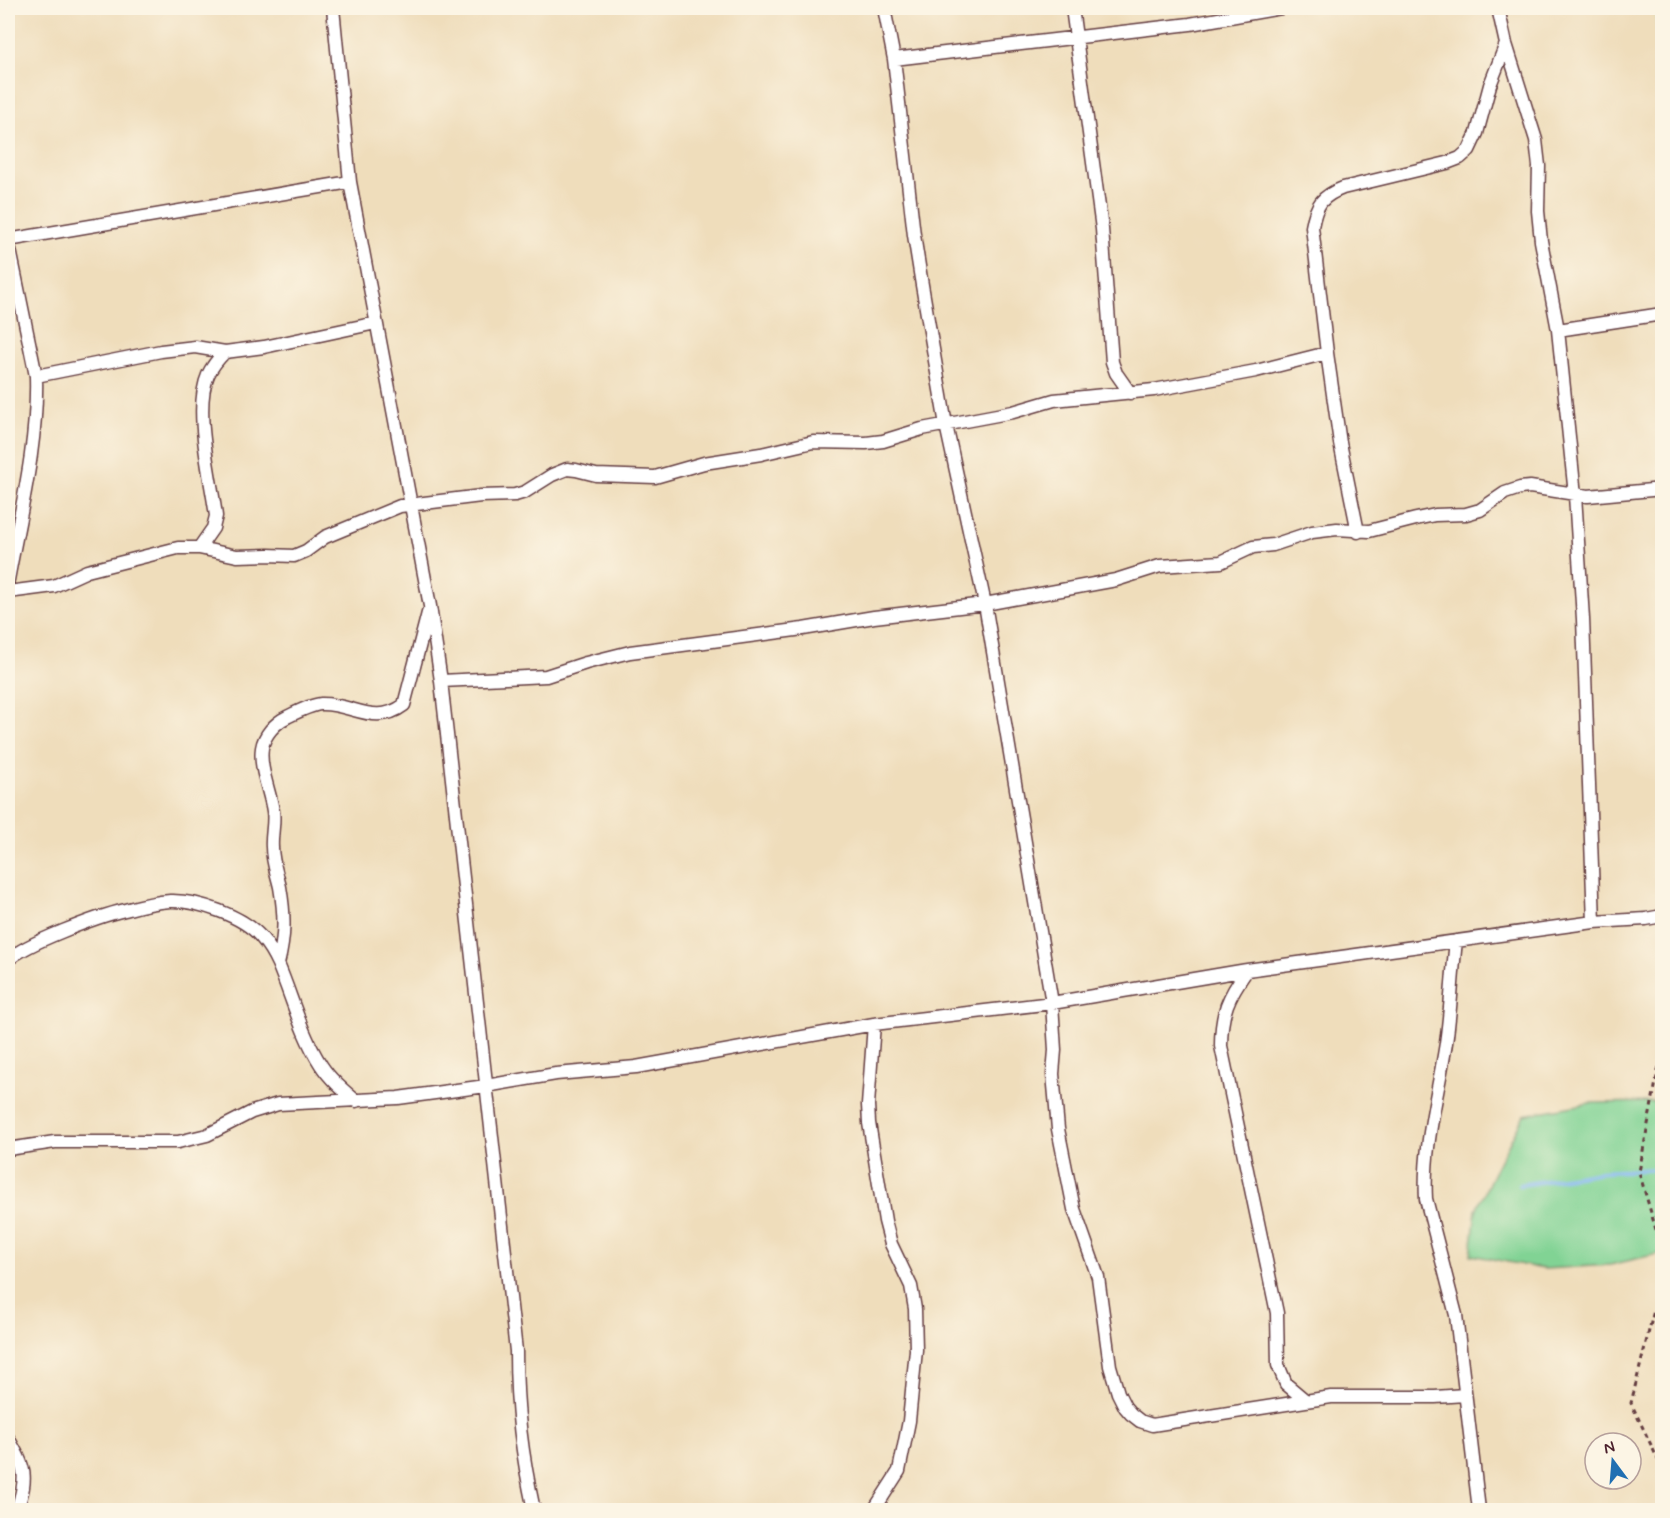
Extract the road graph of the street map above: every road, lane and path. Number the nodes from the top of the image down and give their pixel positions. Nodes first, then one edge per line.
1 (333, 8) edge
2 (884, 8) edge
3 (1072, 8) edge
4 (1281, 8) edge
5 (1498, 8) edge
6 (1077, 39) junction
7 (1506, 44) junction
8 (894, 59) junction
9 (350, 182) junction
10 (8, 238) edge
11 (1662, 314) edge
12 (376, 323) junction
13 (1558, 330) junction
14 (225, 352) junction
15 (1327, 353) junction
16 (36, 376) junction
17 (1130, 393) junction
18 (946, 424) junction
19 (1662, 489) edge
20 (1575, 495) junction
21 (411, 505) junction
22 (1358, 531) junction
23 (200, 548) junction
24 (8, 580) edge
25 (8, 592) edge
26 (985, 604) junction
27 (430, 606) junction
28 (441, 681) junction
29 (1662, 916) edge
30 (1594, 922) junction
31 (1456, 941) junction
32 (8, 960) edge
33 (278, 964) junction
34 (1247, 970) junction
35 (1052, 1003) junction
36 (874, 1024) junction
37 (1662, 1050) edge
38 (486, 1086) junction
39 (356, 1101) junction
40 (8, 1149) edge
41 (1662, 1250) edge
42 (1662, 1278) edge
43 (1465, 1395) junction
44 (1305, 1400) junction
45 (8, 1438) edge
46 (1662, 1468) edge
47 (17, 1510) edge
48 (534, 1510) edge
49 (874, 1510) edge
50 (1479, 1510) edge

1 - 9 street
2 - 8 street
3 - 6 street
4 - 6 street
5 - 7 street
6 - 8 street
6 - 17 street
7 - 13 street
7 - 15 street
8 - 18 street
9 - 10 street
9 - 12 street
10 - 16 street
11 - 13 street
12 - 14 street
12 - 21 street
13 - 20 street
14 - 16 street
14 - 23 street
15 - 17 street
15 - 22 street
16 - 24 street
17 - 18 street
18 - 21 street
18 - 26 street
19 - 20 street
20 - 22 street
20 - 30 street
21 - 23 street
21 - 27 street
22 - 26 street
23 - 25 street
26 - 28 street
26 - 35 street
27 - 28 street
27 - 33 street
28 - 38 street
29 - 30 street
30 - 31 street
31 - 34 street
31 - 43 street
32 - 33 street
33 - 39 street
34 - 35 street
34 - 44 street
35 - 36 street
35 - 44 street
36 - 38 street
36 - 49 street
37 - 41 path
38 - 39 street
38 - 48 street
39 - 40 street
42 - 46 path
43 - 44 street
43 - 50 street
45 - 47 street

